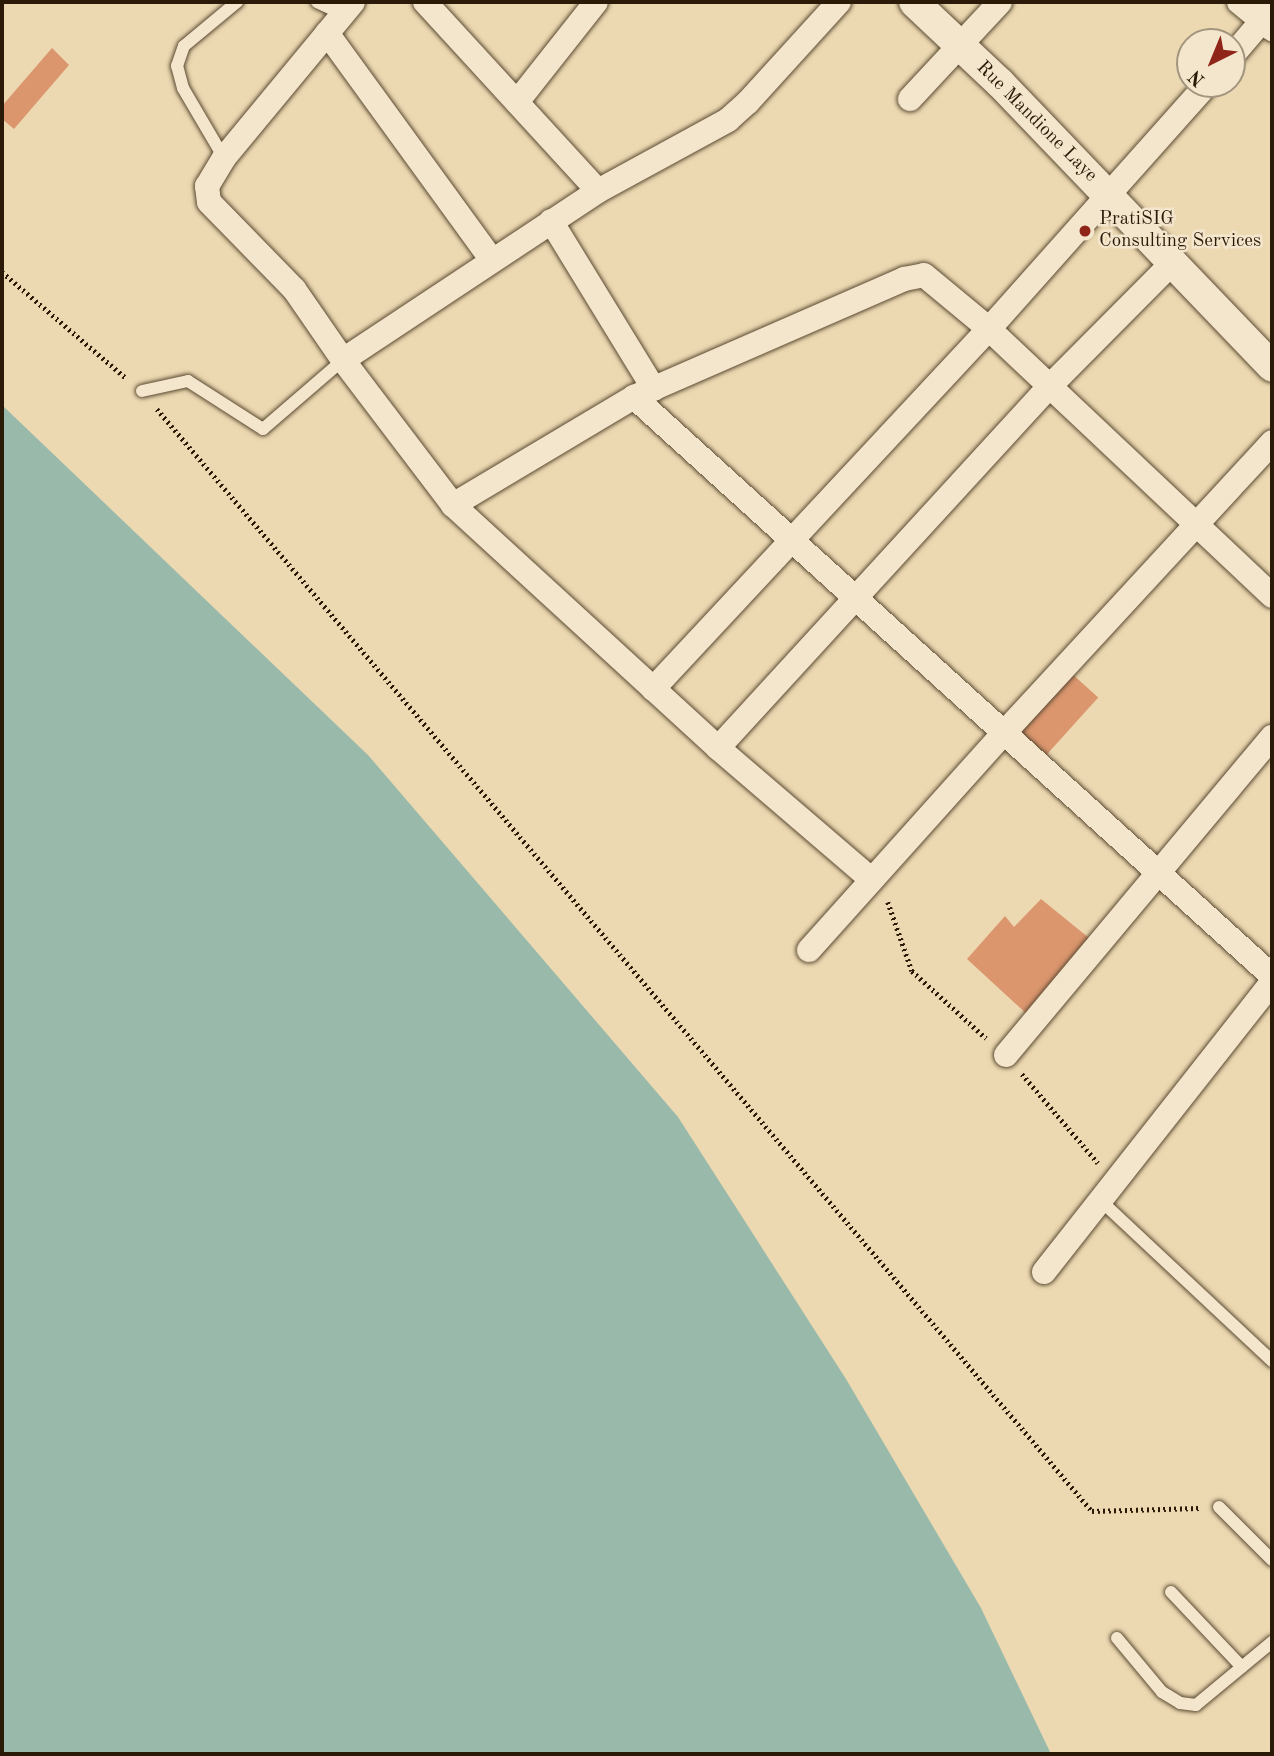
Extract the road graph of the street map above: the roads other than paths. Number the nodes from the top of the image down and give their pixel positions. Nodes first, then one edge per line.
1 (237, 2) edge
2 (317, 2) edge
3 (425, 2) edge
4 (596, 2) edge
5 (839, 2) edge
6 (914, 2) edge
7 (1000, 2) edge
8 (1239, 2) edge
9 (348, 8) edge
10 (1269, 20) edge
11 (327, 33) junction
12 (1246, 42) edge
13 (960, 47) junction
14 (1196, 98) edge
15 (910, 99) dead end
16 (517, 102) junction
17 (224, 158) junction
18 (598, 191) junction
19 (1110, 196) junction
20 (551, 221) junction
21 (492, 261) junction
22 (1173, 262) junction
23 (989, 329) junction
24 (343, 360) junction
25 (1272, 366) edge
26 (1049, 387) junction
27 (142, 391) road end
28 (644, 393) junction
29 (1272, 442) edge
30 (453, 505) junction
31 (1195, 524) junction
32 (792, 540) junction
33 (1272, 596) edge
34 (857, 599) junction
35 (653, 689) junction
36 (1003, 734) junction
37 (1272, 737) edge
38 (718, 748) junction
39 (1157, 874) junction
40 (871, 879) junction
41 (809, 950) dead end
42 (1272, 976) edge
43 (1272, 982) edge
44 (1006, 1055) dead end
45 (1100, 1200) junction
46 (1044, 1272) dead end
47 (1272, 1362) edge
48 (1219, 1507) road end
49 (1271, 1557) edge
50 (1171, 1592) dead end
51 (1117, 1638) dead end
52 (1272, 1642) edge
53 (1242, 1667) junction

1 - 17 lane
2 - 9 lane
3 - 16 street
4 - 16 street
5 - 18 street
6 - 13 street, Rue Mandione Laye
7 - 13 street
8 - 10 street
9 - 11 street
10 - 12 street
11 - 17 street
11 - 21 street
13 - 15 street
13 - 19 street, Rue Mandione Laye
14 - 19 street
16 - 18 street
17 - 24 street
18 - 20 street
19 - 22 street, Rue Mandione Laye
19 - 23 street
20 - 21 street
20 - 28 street
21 - 24 street
22 - 25 street, Rue Mandione Laye
22 - 26 street
23 - 26 street
23 - 28 street
23 - 32 street
24 - 27 lane
24 - 30 street
26 - 31 street
26 - 34 street
28 - 30 street
28 - 32 street
29 - 31 street
30 - 35 street
31 - 33 street
31 - 36 street
32 - 34 street
32 - 35 street
34 - 36 street
34 - 38 street
35 - 38 street
36 - 39 street
36 - 40 street
37 - 39 street
38 - 40 street
39 - 42 street
39 - 44 street
40 - 41 street
43 - 45 street
45 - 46 street
45 - 47 lane
48 - 49 lane
50 - 53 lane
51 - 53 lane
52 - 53 lane

